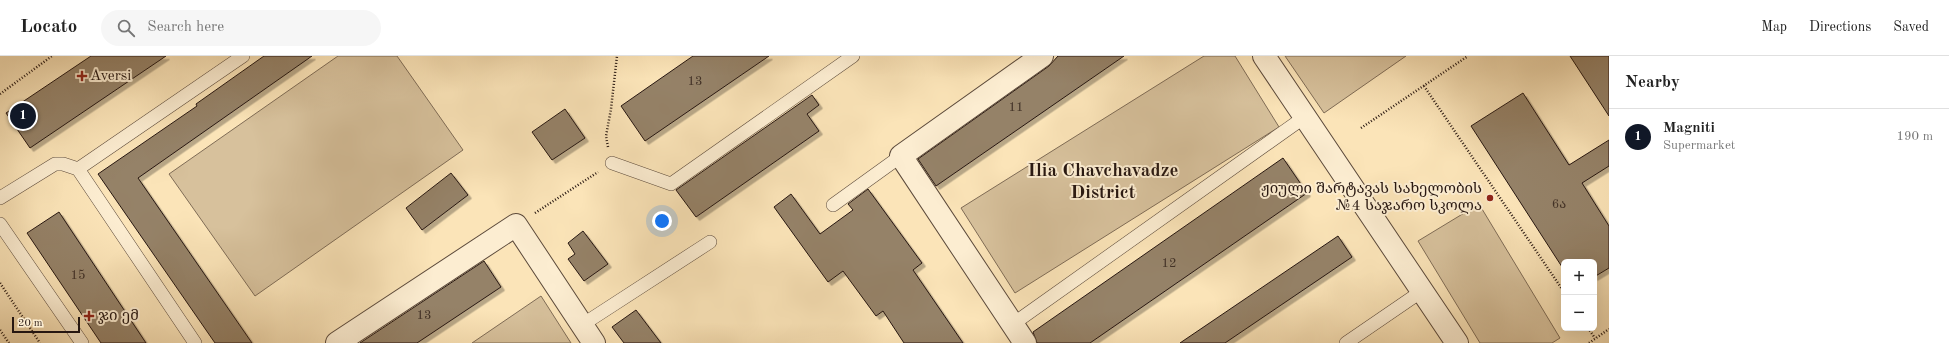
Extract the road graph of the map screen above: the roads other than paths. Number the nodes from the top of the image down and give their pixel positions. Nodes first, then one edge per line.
1 (243, 56) edge
2 (854, 56) edge
3 (1042, 56) edge
4 (1264, 56) edge
5 (1306, 116) junction
6 (901, 156) junction
7 (612, 163) road end
8 (78, 169) junction
9 (0, 198) edge
10 (833, 204) dead end
11 (0, 224) edge
12 (710, 242) dead end
13 (1422, 291) junction
14 (1013, 324) junction
15 (582, 325) junction
16 (82, 343) edge
17 (195, 343) edge
18 (337, 343) edge
19 (594, 343) edge
20 (1025, 343) edge
21 (1346, 343) edge
22 (1457, 343) edge

1 - 8 lane
2 - 7 lane
3 - 6 street
4 - 5 street
5 - 13 street
5 - 14 lane
6 - 10 lane
6 - 14 street
8 - 9 lane
8 - 17 lane
11 - 16 lane
12 - 15 lane
13 - 21 lane
13 - 22 street
14 - 20 street
15 - 18 street
15 - 19 street

